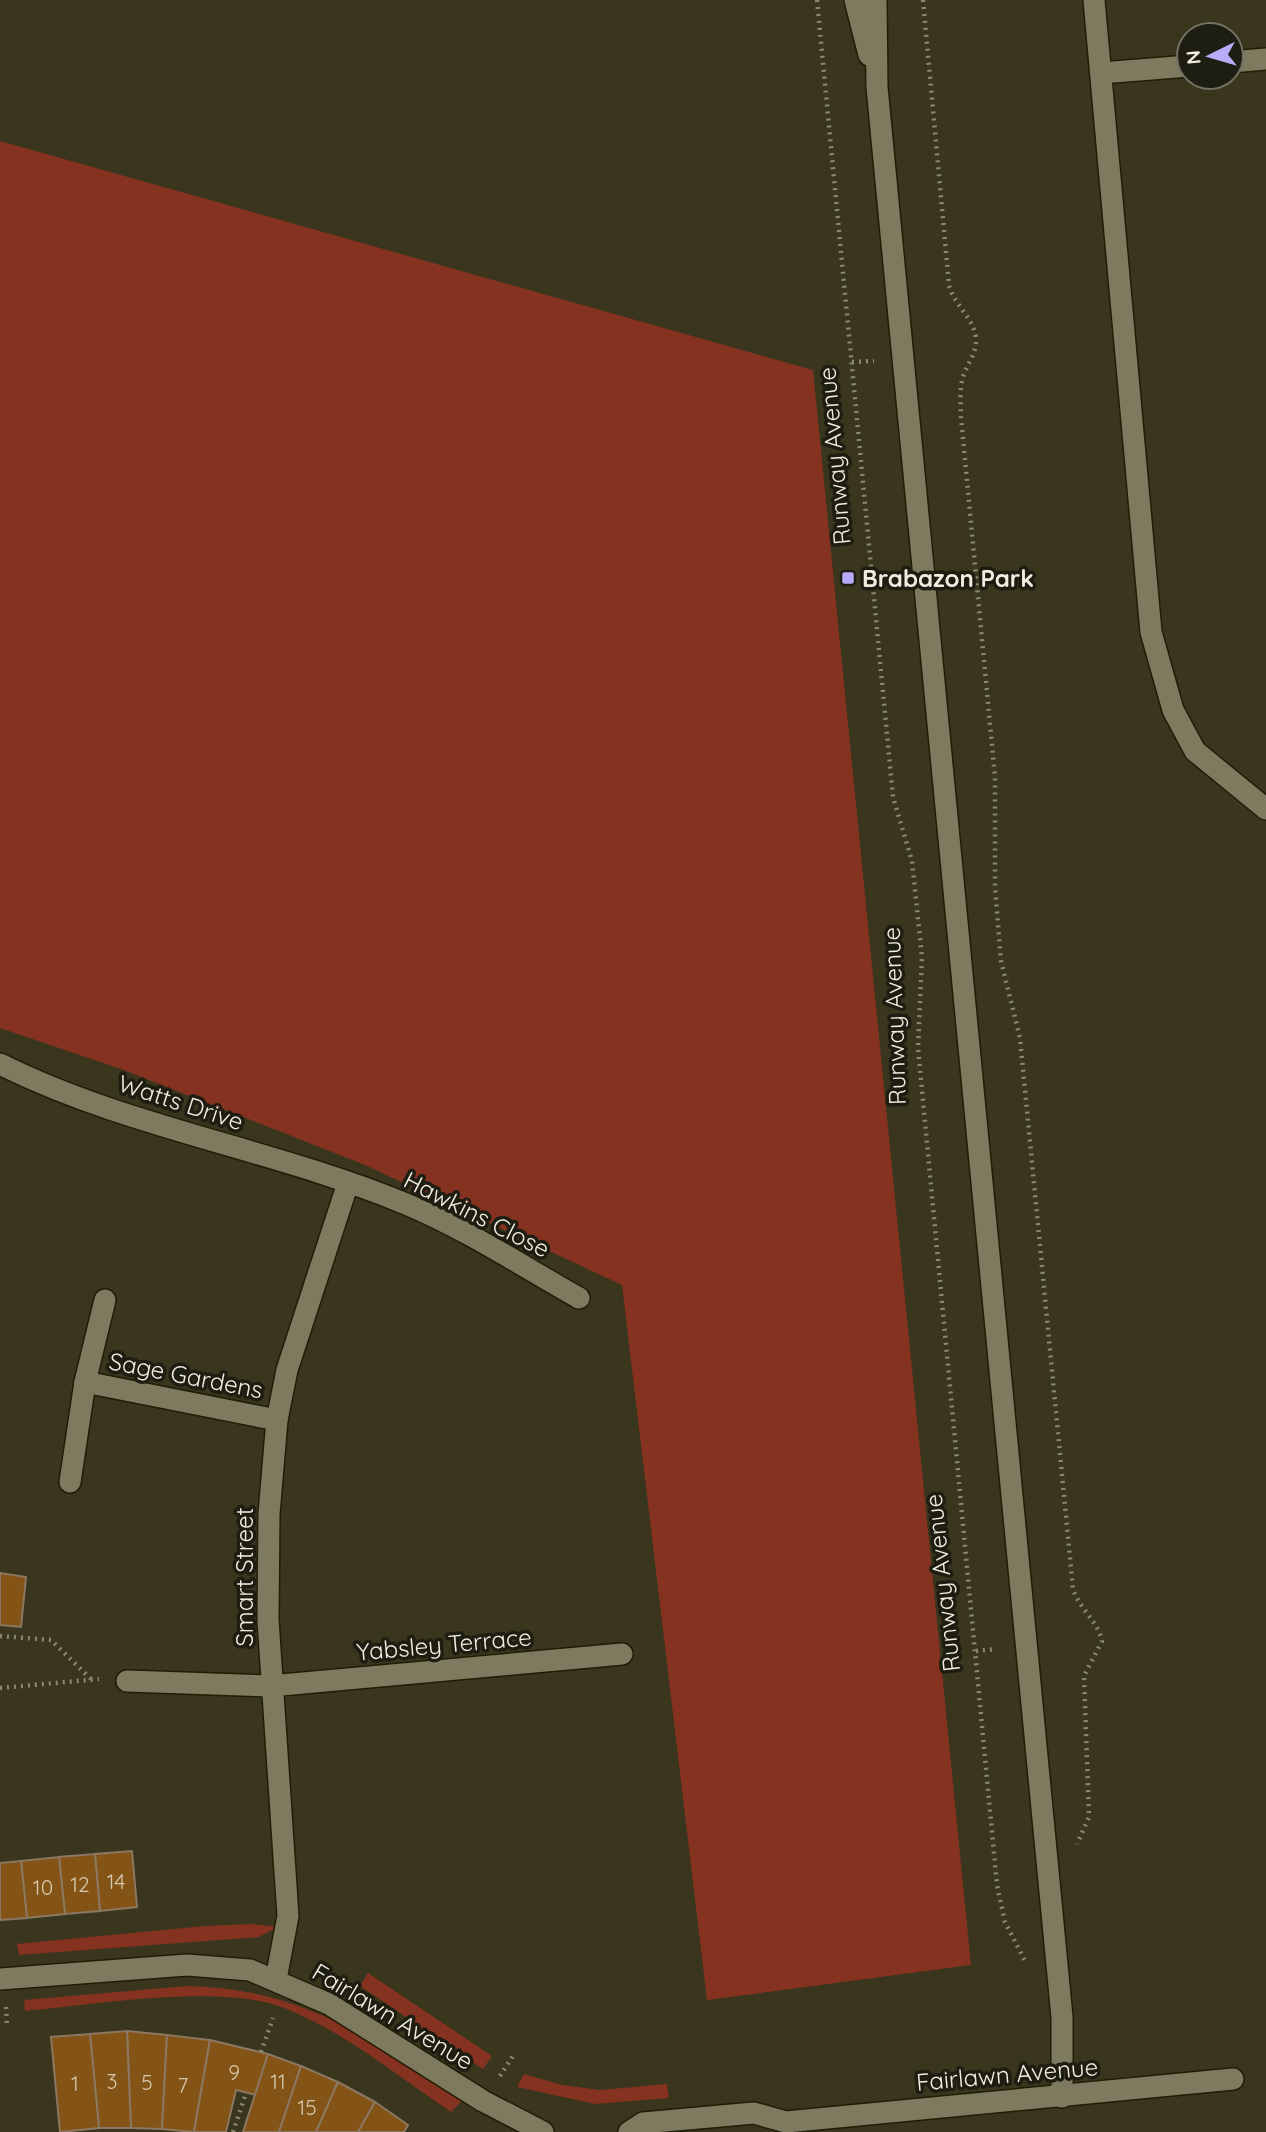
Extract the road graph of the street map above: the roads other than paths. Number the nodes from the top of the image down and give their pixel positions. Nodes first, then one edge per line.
1 (855, 0) edge
2 (876, 0) edge
3 (1094, 0) edge
4 (1266, 59) edge
5 (1245, 61) edge
6 (1175, 67) edge
7 (1101, 73) junction
8 (877, 87) junction
9 (1266, 809) edge
10 (0, 1064) edge
11 (348, 1184) junction
12 (579, 1298) dead end
13 (105, 1300) dead end
14 (85, 1382) junction
15 (277, 1420) junction
16 (70, 1482) dead end
17 (622, 1654) dead end
18 (127, 1681) dead end
19 (270, 1686) junction
20 (0, 1979) edge
21 (275, 1979) junction
22 (1233, 2079) dead end
23 (1062, 2097) junction
24 (778, 2127) edge
25 (543, 2132) edge
26 (629, 2132) edge

1 - 8 street
2 - 8 street
3 - 7 street
4 - 5 street
6 - 7 street
7 - 9 street
8 - 23 street
10 - 11 street, Watts Drive
11 - 12 street, Hawkins Close
11 - 15 street, Smart Street
13 - 14 street, Sage Gardens
14 - 15 street, Sage Gardens
14 - 16 street, Sage Gardens
15 - 19 street, Smart Street
17 - 19 street, Yabsley Terrace
18 - 19 street, Yabsley Terrace
19 - 21 street, Smart Street
20 - 21 street, Fairlawn Avenue
21 - 25 street, Fairlawn Avenue
22 - 23 street, Fairlawn Avenue
23 - 24 street, Fairlawn Avenue
24 - 26 street, Fairlawn Avenue

